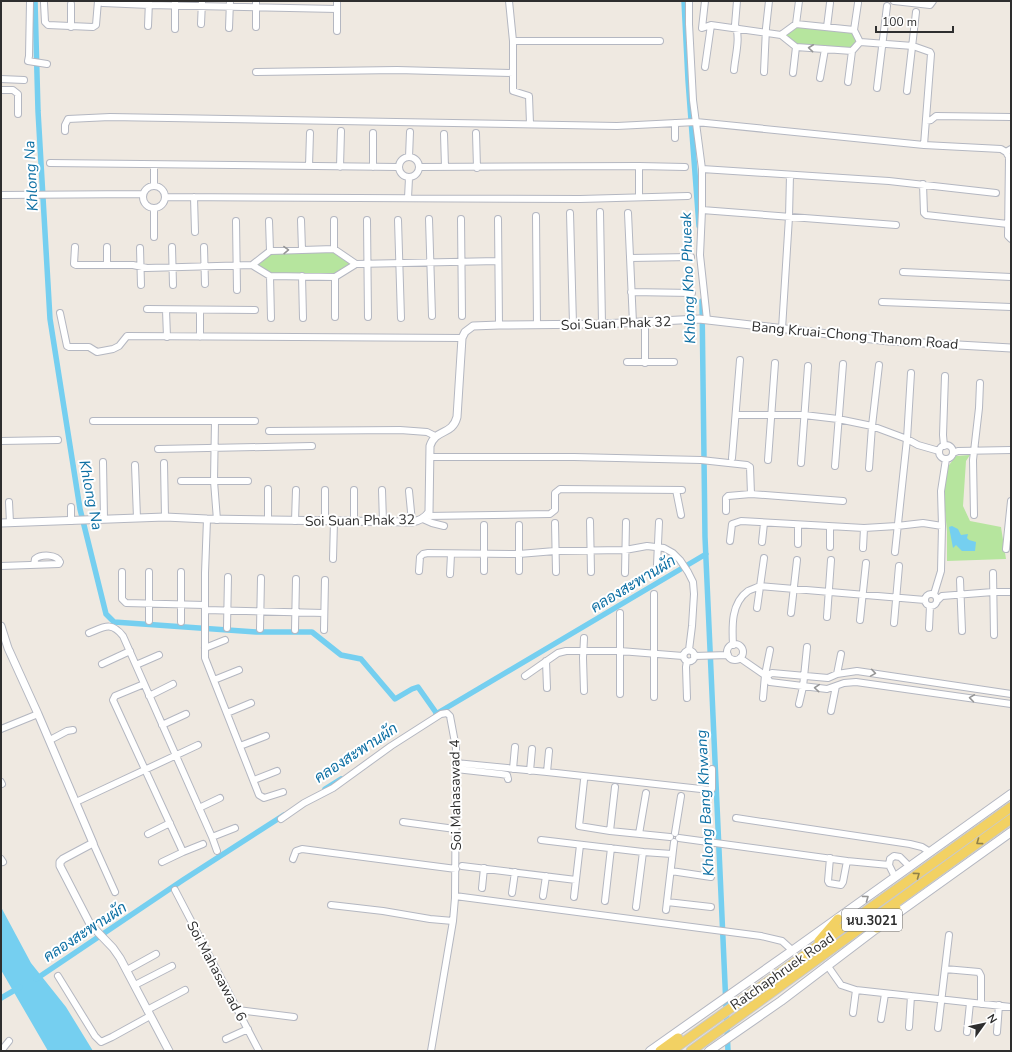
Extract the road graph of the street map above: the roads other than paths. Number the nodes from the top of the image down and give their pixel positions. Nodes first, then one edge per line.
1 (98, 1) edge
2 (337, 1) edge
3 (509, 1) edge
4 (689, 1) edge
5 (706, 1) edge
6 (738, 1) edge
7 (769, 1) edge
8 (799, 1) edge
9 (894, 1) edge
10 (933, 1) edge
11 (30, 2) edge
12 (121, 2) edge
13 (44, 3) dead end
14 (149, 3) edge
15 (830, 3) dead end
16 (858, 3) dead end
17 (71, 4) dead end
18 (175, 4) edge
19 (202, 4) edge
20 (230, 4) edge
21 (256, 4) edge
22 (887, 6) dead end
23 (337, 9) junction
24 (916, 12) dead end
25 (201, 24) dead end
26 (796, 24) junction
27 (711, 25) junction
28 (148, 26) dead end
29 (71, 27) junction
30 (256, 27) dead end
31 (827, 27) junction
32 (175, 28) dead end
33 (229, 28) dead end
34 (737, 28) junction
35 (854, 30) junction
36 (337, 32) dead end
37 (767, 33) junction
38 (782, 34) junction
39 (513, 41) junction
40 (660, 41) dead end
41 (860, 42) junction
42 (883, 44) junction
43 (913, 46) junction
44 (796, 47) junction
45 (825, 49) junction
46 (852, 51) junction
47 (47, 64) dead end
48 (705, 68) dead end
49 (734, 70) dead end
50 (256, 72) dead end
51 (764, 72) dead end
52 (512, 73) junction
53 (793, 73) dead end
54 (820, 78) dead end
55 (1, 79) edge
56 (24, 80) dead end
57 (848, 82) dead end
58 (878, 88) dead end
59 (1, 90) edge
60 (907, 90) dead end
61 (18, 114) dead end
62 (1011, 117) edge
63 (926, 121) junction
64 (693, 122) junction
65 (675, 123) junction
66 (530, 124) junction
67 (65, 131) dead end
68 (341, 131) dead end
69 (410, 132) dead end
70 (310, 133) dead end
71 (373, 133) dead end
72 (476, 133) dead end
73 (444, 134) dead end
74 (675, 138) dead end
75 (924, 145) junction
76 (1009, 151) edge
77 (409, 156) junction
78 (50, 164) dead end
79 (154, 165) junction
80 (309, 166) junction
81 (340, 166) junction
82 (639, 166) junction
83 (373, 167) junction
84 (398, 167) junction
85 (419, 167) junction
86 (444, 168) junction
87 (477, 168) junction
88 (685, 168) dead end
89 (702, 169) junction
90 (790, 174) junction
91 (409, 178) junction
92 (923, 184) junction
93 (154, 185) junction
94 (996, 193) dead end
95 (142, 194) junction
96 (1, 195) edge
97 (688, 196) dead end
98 (166, 197) junction
99 (639, 197) junction
100 (194, 198) junction
101 (408, 198) junction
102 (154, 208) junction
103 (702, 210) junction
104 (600, 212) dead end
105 (570, 213) dead end
106 (628, 213) dead end
107 (536, 216) dead end
108 (789, 217) junction
109 (429, 219) dead end
110 (461, 219) dead end
111 (498, 219) dead end
112 (302, 220) dead end
113 (334, 220) dead end
114 (367, 220) dead end
115 (398, 220) dead end
116 (236, 221) dead end
117 (269, 221) dead end
118 (1008, 224) junction
119 (896, 225) dead end
120 (195, 232) dead end
121 (154, 237) dead end
122 (1011, 239) edge
123 (75, 247) dead end
124 (106, 247) dead end
125 (172, 247) dead end
126 (204, 247) dead end
127 (140, 248) dead end
128 (334, 249) junction
129 (302, 250) junction
130 (270, 251) junction
131 (691, 257) dead end
132 (630, 258) junction
133 (498, 260) junction
134 (431, 262) junction
135 (461, 262) junction
136 (400, 263) junction
137 (356, 264) junction
138 (367, 264) junction
139 (107, 265) junction
140 (252, 265) junction
141 (204, 266) junction
142 (237, 266) junction
143 (140, 267) junction
144 (172, 267) junction
145 (903, 272) dead end
146 (270, 276) junction
147 (302, 276) junction
148 (335, 277) junction
149 (1011, 277) edge
150 (172, 284) dead end
151 (204, 284) dead end
152 (141, 285) dead end
153 (237, 290) dead end
154 (631, 292) junction
155 (692, 293) dead end
156 (882, 302) dead end
157 (1011, 307) edge
158 (147, 310) dead end
159 (166, 310) junction
160 (200, 310) junction
161 (256, 310) dead end
162 (60, 312) dead end
163 (432, 316) dead end
164 (462, 316) dead end
165 (335, 317) dead end
166 (368, 317) dead end
167 (270, 318) dead end
168 (303, 318) dead end
169 (401, 318) dead end
170 (704, 320) junction
171 (633, 323) junction
172 (645, 323) junction
173 (573, 324) junction
174 (602, 324) junction
175 (499, 325) junction
176 (537, 325) junction
177 (782, 329) junction
178 (167, 337) junction
179 (200, 337) junction
180 (462, 338) junction
181 (1011, 348) edge
182 (740, 360) dead end
183 (628, 362) dead end
184 (645, 362) junction
185 (674, 362) dead end
186 (775, 363) dead end
187 (843, 364) dead end
188 (879, 365) dead end
189 (808, 366) dead end
190 (911, 373) dead end
191 (945, 376) dead end
192 (980, 383) dead end
193 (736, 415) junction
194 (771, 415) junction
195 (804, 416) junction
196 (838, 419) junction
197 (93, 421) dead end
198 (215, 421) junction
199 (255, 421) dead end
200 (872, 426) junction
201 (269, 432) dead end
202 (435, 436) junction
203 (907, 439) junction
204 (58, 440) dead end
205 (1, 441) edge
206 (312, 446) dead end
207 (214, 448) junction
208 (942, 448) junction
209 (158, 449) dead end
210 (974, 450) junction
211 (1011, 450) edge
212 (953, 453) junction
213 (430, 457) junction
214 (732, 458) dead end
215 (946, 459) junction
216 (768, 460) dead end
217 (103, 462) dead end
218 (164, 463) dead end
219 (800, 463) dead end
220 (135, 466) dead end
221 (835, 466) dead end
222 (868, 468) dead end
223 (181, 480) dead end
224 (214, 481) junction
225 (248, 481) dead end
226 (268, 490) dead end
227 (296, 490) dead end
228 (326, 490) dead end
229 (354, 490) dead end
230 (382, 490) dead end
231 (409, 491) dead end
232 (751, 494) junction
233 (843, 501) dead end
234 (1011, 501) edge
235 (9, 502) dead end
236 (71, 507) dead end
237 (726, 511) dead end
238 (681, 515) dead end
239 (974, 515) dead end
240 (165, 517) junction
241 (424, 517) junction
242 (137, 518) junction
243 (104, 519) junction
244 (207, 519) junction
245 (217, 520) junction
246 (268, 520) junction
247 (71, 521) junction
248 (295, 521) junction
249 (325, 521) junction
250 (334, 521) junction
251 (590, 521) dead end
252 (354, 522) junction
253 (383, 522) junction
254 (412, 522) junction
255 (626, 522) dead end
256 (659, 522) dead end
257 (1, 523) edge
258 (10, 523) junction
259 (556, 523) dead end
260 (764, 523) junction
261 (484, 525) dead end
262 (519, 525) dead end
263 (798, 525) junction
264 (444, 526) dead end
265 (897, 526) junction
266 (942, 526) junction
267 (830, 527) junction
268 (864, 528) junction
269 (730, 541) dead end
270 (762, 542) dead end
271 (798, 544) dead end
272 (659, 547) junction
273 (830, 547) dead end
274 (863, 548) dead end
275 (1006, 549) dead end
276 (625, 550) junction
277 (555, 551) junction
278 (590, 551) junction
279 (895, 552) dead end
280 (451, 554) junction
281 (484, 554) junction
282 (519, 554) junction
283 (764, 558) dead end
284 (333, 560) dead end
285 (797, 560) dead end
286 (831, 560) dead end
287 (866, 563) dead end
288 (34, 565) dead end
289 (657, 565) dead end
290 (1, 566) edge
291 (899, 566) dead end
292 (419, 571) dead end
293 (484, 571) dead end
294 (519, 571) dead end
295 (122, 572) dead end
296 (149, 572) dead end
297 (181, 572) dead end
298 (556, 572) dead end
299 (591, 572) dead end
300 (625, 573) dead end
301 (993, 573) dead end
302 (450, 574) dead end
303 (228, 577) dead end
304 (261, 578) dead end
305 (296, 579) dead end
306 (325, 580) dead end
307 (960, 580) dead end
308 (760, 586) junction
309 (795, 590) junction
310 (828, 592) junction
311 (993, 592) junction
312 (1011, 592) edge
313 (654, 594) dead end
314 (863, 595) junction
315 (961, 595) junction
316 (936, 597) junction
317 (897, 598) junction
318 (925, 600) junction
319 (149, 603) junction
320 (181, 604) junction
321 (930, 606) junction
322 (205, 607) junction
323 (757, 608) dead end
324 (228, 611) junction
325 (260, 612) junction
326 (295, 612) junction
327 (324, 613) junction
328 (620, 613) dead end
329 (791, 613) dead end
330 (827, 616) dead end
331 (860, 620) dead end
332 (149, 621) dead end
333 (181, 622) dead end
334 (894, 623) dead end
335 (1, 626) edge
336 (227, 628) dead end
337 (929, 628) dead end
338 (260, 629) dead end
339 (295, 630) dead end
340 (324, 630) dead end
341 (962, 631) dead end
342 (89, 633) dead end
343 (994, 634) dead end
344 (584, 638) dead end
345 (225, 640) dead end
346 (733, 645) junction
347 (807, 647) dead end
348 (205, 648) junction
349 (689, 650) junction
350 (770, 650) dead end
351 (130, 651) junction
352 (584, 651) junction
353 (620, 651) junction
354 (653, 653) junction
355 (841, 654) dead end
356 (159, 655) dead end
357 (728, 655) junction
358 (694, 656) junction
359 (740, 658) junction
360 (685, 659) junction
361 (546, 661) junction
362 (102, 664) dead end
363 (136, 665) junction
364 (239, 670) dead end
365 (838, 674) junction
366 (525, 676) dead end
367 (766, 676) junction
368 (804, 676) junction
369 (214, 680) junction
370 (927, 681) junction
371 (144, 684) junction
372 (173, 684) dead end
373 (836, 686) junction
374 (803, 687) junction
375 (547, 688) dead end
376 (584, 691) dead end
377 (926, 692) junction
378 (620, 694) dead end
379 (1011, 694) edge
380 (149, 696) junction
381 (654, 697) dead end
382 (687, 698) dead end
383 (763, 698) dead end
384 (251, 703) dead end
385 (799, 704) dead end
386 (1011, 704) edge
387 (831, 711) dead end
388 (227, 713) junction
389 (38, 714) junction
390 (186, 714) dead end
391 (162, 725) junction
392 (1, 729) edge
393 (73, 730) dead end
394 (266, 736) dead end
395 (50, 740) junction
396 (198, 745) dead end
397 (240, 746) junction
398 (515, 748) dead end
399 (532, 749) dead end
400 (549, 751) dead end
401 (176, 755) junction
402 (456, 766) junction
403 (513, 769) junction
404 (712, 769) dead end
405 (145, 770) junction
406 (277, 771) dead end
407 (530, 771) junction
408 (547, 772) junction
409 (508, 779) dead end
410 (254, 780) junction
411 (584, 780) dead end
412 (615, 787) dead end
413 (283, 792) dead end
414 (646, 792) dead end
415 (1011, 794) edge
416 (681, 796) dead end
417 (220, 798) dead end
418 (76, 802) junction
419 (1011, 807) edge
420 (199, 808) junction
421 (736, 818) dead end
422 (281, 819) dead end
423 (1011, 819) edge
424 (403, 822) dead end
425 (170, 823) junction
426 (235, 828) dead end
427 (456, 829) junction
428 (610, 831) junction
429 (1011, 832) edge
430 (148, 834) dead end
431 (639, 834) junction
432 (212, 837) junction
433 (674, 838) junction
434 (541, 840) dead end
435 (93, 843) junction
436 (203, 844) dead end
437 (580, 845) junction
438 (611, 848) junction
439 (217, 851) dead end
440 (183, 852) junction
441 (643, 852) junction
442 (930, 852) junction
443 (672, 854) junction
444 (830, 858) junction
445 (293, 859) dead end
446 (847, 861) junction
447 (162, 862) dead end
448 (889, 865) junction
449 (910, 867) junction
450 (459, 868) junction
451 (484, 868) junction
452 (671, 871) junction
453 (515, 872) junction
454 (546, 876) junction
455 (711, 876) dead end
456 (895, 877) junction
457 (576, 880) junction
458 (482, 888) dead end
459 (175, 890) dead end
460 (115, 892) dead end
461 (512, 893) dead end
462 (909, 893) junction
463 (455, 896) junction
464 (543, 896) dead end
465 (574, 897) dead end
466 (605, 901) dead end
467 (667, 902) junction
468 (331, 905) dead end
469 (636, 907) dead end
470 (711, 907) dead end
471 (666, 910) dead end
472 (892, 912) junction
473 (838, 919) junction
474 (453, 922) junction
475 (877, 928) junction
476 (949, 935) dead end
477 (810, 948) junction
478 (793, 951) junction
479 (156, 954) dead end
480 (827, 965) junction
481 (172, 966) dead end
482 (945, 969) junction
483 (127, 970) junction
484 (58, 976) dead end
485 (135, 985) junction
486 (185, 990) dead end
487 (856, 990) junction
488 (884, 994) junction
489 (911, 996) junction
490 (942, 1000) junction
491 (970, 1003) junction
492 (981, 1004) junction
493 (999, 1005) junction
494 (1011, 1007) edge
495 (238, 1010) junction
496 (149, 1013) junction
497 (853, 1013) dead end
498 (294, 1017) dead end
499 (881, 1019) dead end
500 (909, 1026) dead end
501 (248, 1028) junction
502 (938, 1028) dead end
503 (967, 1032) dead end
504 (997, 1032) dead end
505 (226, 1038) dead end
506 (9, 1041) dead end
507 (1, 1051) edge
508 (169, 1051) edge
509 (260, 1051) edge
510 (431, 1051) edge
511 (650, 1051) edge
512 (660, 1051) edge
513 (671, 1051) edge
514 (691, 1051) edge
515 (700, 1051) edge
516 (710, 1051) edge

1 - 12 street
1 - 29 street
2 - 23 street
3 - 39 street
4 - 64 street
5 - 27 street
6 - 34 street
7 - 37 street
8 - 26 street
9 - 10 street
11 - 47 street
12 - 14 street
13 - 29 street
14 - 18 street
14 - 28 street
15 - 31 street
16 - 35 street
17 - 29 street
18 - 19 street
18 - 32 street
19 - 20 street
19 - 25 street
20 - 21 street
20 - 33 street
21 - 23 street
21 - 30 street
22 - 42 street
23 - 36 street
24 - 43 street
26 - 31 street
26 - 38 street
27 - 34 street
27 - 48 street
31 - 35 street
34 - 37 street
34 - 49 street
35 - 41 street
37 - 38 street
37 - 51 street
38 - 44 street
39 - 40 street
39 - 52 street
41 - 42 street
41 - 46 street
42 - 43 street
42 - 58 street
43 - 60 street
43 - 63 street
45 -> 44 street
44 - 53 street
45 - 46 street
45 - 54 street
46 - 57 street
50 - 52 street
52 - 66 street
55 - 56 street
59 - 61 street
62 - 63 street
63 - 75 street
64 - 65 street
64 - 75 street
64 - 89 street
65 - 66 street
65 - 74 street
66 - 67 street
68 - 81 street
69 - 77 street
70 - 80 street
71 - 83 street
72 - 87 street
73 - 86 street
75 - 76 street
76 - 118 street
77 - 84 street
77 - 85 street
78 - 79 street
79 - 80 street
79 - 93 street
80 - 81 street
81 - 83 street
82 - 87 street
82 - 88 street
82 - 99 street
83 - 84 street
84 - 91 street
85 - 86 street
85 - 91 street
86 - 87 street
89 - 90 street
89 - 103 street
90 - 92 street
90 - 108 street
91 - 101 street
92 - 94 street
92 - 118 street
93 - 95 street
93 - 98 street
95 - 96 street
95 - 102 street
97 - 99 street
98 - 100 street
98 - 102 street
99 - 101 street
100 - 101 street
100 - 120 street
102 - 121 street
103 - 108 street
103 - 170 street
104 - 174 street
105 - 173 street
106 - 132 street
107 - 176 street
108 - 119 street
108 - 177 street
109 - 134 street
110 - 135 street
111 - 133 street
112 - 129 street
113 - 128 street
114 - 138 street
115 - 136 street
116 - 142 street
117 - 130 street
118 - 122 street
123 - 139 street
124 - 139 street
125 - 144 street
126 - 141 street
127 - 143 street
128 - 129 street
128 - 137 street
130 -> 129 street
130 - 140 street
131 - 132 street
132 - 154 street
133 - 135 street
133 - 175 street
134 - 135 street
134 - 136 street
134 - 163 street
135 - 164 street
136 - 138 street
136 - 169 street
137 - 138 street
137 - 148 street
138 - 166 street
139 - 143 street
140 - 142 street
140 - 146 street
141 - 142 street
141 - 144 street
141 - 151 street
142 - 153 street
143 - 144 street
143 - 152 street
144 - 150 street
145 - 149 street
146 - 147 street
146 - 167 street
147 - 148 street
147 - 168 street
148 - 165 street
154 - 155 street
154 - 171 street
156 - 157 street
158 - 159 street
159 - 160 street
159 - 178 street
160 - 161 street
160 - 179 street
162 - 178 street
170 - 172 street, Soi Suan Phak 32
170 - 177 street, Bang Kruai-Chong Thanom Road
171 - 172 street, Soi Suan Phak 32
171 - 174 street, Soi Suan Phak 32
172 - 184 street
173 - 174 street, Soi Suan Phak 32
173 - 176 street, Soi Suan Phak 32
175 - 176 street, Soi Suan Phak 32
175 - 180 street, Soi Suan Phak 32
177 - 181 street, Bang Kruai-Chong Thanom Road
178 - 179 street
179 - 180 street
180 - 202 street
182 - 193 street
183 - 184 street
184 - 185 street
186 - 194 street
187 - 196 street
188 - 200 street
189 - 195 street
190 - 203 street
191 - 208 street
192 - 210 street
193 - 194 street
193 - 214 street
194 - 195 street
194 - 216 street
195 - 196 street
195 - 219 street
196 - 200 street
196 - 221 street
197 - 198 street
198 - 199 street
198 - 207 street
200 - 203 street
200 - 222 street
201 - 202 street
202 - 213 street, Soi Suan Phak 32
203 - 208 street
203 - 265 street
204 - 205 street
206 - 207 street
207 - 209 street
207 - 224 street
208 - 212 street
208 - 215 street
210 - 211 street
210 - 212 street
210 - 239 street
212 - 215 street
213 - 232 street
213 - 241 street, Soi Suan Phak 32
215 - 266 street
217 - 243 street
218 - 240 street
220 - 242 street
223 - 224 street
224 - 225 street
224 - 245 street
226 - 246 street
227 - 248 street
228 - 249 street
229 - 252 street
230 - 253 street
231 - 254 street
232 - 233 street
232 - 237 street
234 - 275 street
235 - 258 street
236 - 247 street
238 - 241 street
240 - 242 street, Soi Suan Phak 32
240 - 244 street, Soi Suan Phak 32
241 - 254 street, Soi Suan Phak 32
241 - 264 street
242 - 243 street, Soi Suan Phak 32
243 - 247 street, Soi Suan Phak 32
244 - 245 street, Soi Suan Phak 32
244 - 322 street
245 - 246 street, Soi Suan Phak 32
246 - 248 street, Soi Suan Phak 32
247 - 258 street, Soi Suan Phak 32
248 - 249 street, Soi Suan Phak 32
249 - 250 street, Soi Suan Phak 32
250 - 252 street, Soi Suan Phak 32
250 - 284 street
251 - 278 street
252 - 253 street, Soi Suan Phak 32
253 - 254 street, Soi Suan Phak 32
255 - 276 street
256 - 272 street
257 - 258 street, Soi Suan Phak 32
259 - 277 street
260 - 263 street
260 - 269 street
260 - 270 street
261 - 281 street
262 - 282 street
263 - 267 street
263 - 271 street
265 - 266 street
265 - 268 street
265 - 279 street
266 - 316 street
267 - 268 street
267 - 273 street
268 - 274 street
272 - 276 street
272 - 289 street
272 - 349 street
276 - 278 street
276 - 300 street
277 - 278 street
277 - 282 street
277 - 298 street
278 - 299 street
280 - 281 street
280 - 292 street
280 - 302 street
281 - 282 street
281 - 293 street
282 - 294 street
283 - 308 street
285 - 309 street
286 - 310 street
287 - 314 street
288 - 290 street
291 - 317 street
295 - 319 street
296 - 319 street
297 - 320 street
301 - 311 street
303 - 324 street
304 - 325 street
305 - 326 street
306 - 327 street
307 - 315 street
308 - 309 street
308 - 323 street
308 - 346 street
309 - 310 street
309 - 329 street
310 - 314 street
310 - 330 street
311 - 312 street
311 - 315 street
311 - 343 street
313 - 354 street
314 - 317 street
314 - 331 street
315 - 316 street
315 - 341 street
316 - 318 street
316 - 321 street
317 - 318 street
317 - 334 street
318 - 321 street
319 - 320 street
319 - 332 street
320 - 322 street
320 - 333 street
321 - 337 street
322 - 324 street
322 - 348 street
324 - 325 street
324 - 336 street
325 - 326 street
325 - 338 street
326 - 327 street
326 - 339 street
327 - 340 street
328 - 353 street
335 - 389 street
342 - 351 street
344 - 352 street
345 - 348 street
346 - 357 street
346 - 359 street
347 - 368 street
348 - 369 street
349 - 358 street
349 - 360 street
350 - 367 street
351 - 362 street
351 - 363 street
352 - 353 street
352 - 361 street
352 - 376 street
353 - 354 street
353 - 378 street
354 - 360 street
354 - 381 street
355 - 365 street
356 - 363 street
357 - 358 street
357 - 359 street
358 - 360 street
359 - 367 street
360 - 382 street
361 - 366 street
361 - 375 street
363 - 371 street
364 - 369 street
365 - 368 street
365 -> 370 street
367 - 368 street
367 - 374 street
367 - 383 street
368 - 374 street
369 - 388 street
370 - 377 street
370 - 379 street
371 - 380 street
371 - 405 street
372 - 380 street
373 -> 374 street
373 - 377 street
373 - 387 street
374 - 385 street
386 -> 377 street
380 - 391 street
384 - 388 street
388 - 397 street
389 - 392 street
389 - 395 street
390 - 391 street
391 - 401 street
393 - 395 street
394 - 397 street
395 - 418 street
396 - 401 street
397 - 410 street
398 - 403 street
399 - 407 street
400 - 408 street
401 - 405 street
401 - 420 street
402 - 403 street
402 - 409 street
402 - 422 street, Soi Mahasawad 4
402 - 427 street, Soi Mahasawad 4
403 - 407 street
404 - 408 street
405 - 418 street
405 - 425 street
406 - 410 street
407 - 408 street
410 - 413 street
411 - 428 street
412 - 428 street
414 - 431 street
415 - 442 main road, นบ.3021
416 - 433 street
417 - 420 street
418 - 435 street
477 -> 419 main road, Ratchaphruek Road / นบ.3021
420 - 432 street
421 - 442 street
423 -> 462 main road, Ratchaphruek Road / นบ.3021
424 - 427 street
425 - 430 street
425 - 440 street
426 - 432 street
427 - 450 street, Soi Mahasawad 4
428 - 431 street
429 - 475 main road, นบ.3021
431 - 433 street
432 - 439 street
433 - 443 street
433 - 444 street
434 - 437 street
435 - 460 street
435 - 483 street
436 - 440 street
437 - 438 street
437 - 457 street
438 - 441 street
438 - 466 street
440 - 447 street
441 - 443 street
441 - 469 street
442 - 449 main road, นบ.3021
443 - 452 street
444 - 446 street
444 - 446 street
445 - 450 street
446 - 448 street
448 - 449 street
448 - 456 street
449 - 456 main road, นบ.3021
450 - 451 street
450 - 463 street, Soi Mahasawad 4
451 - 453 street
451 - 458 street
452 - 455 street
452 - 467 street
453 - 454 street
453 - 461 street
454 - 457 street
454 - 464 street
473 -> 456 main road, นบ.3021
457 - 465 street
459 - 495 street, Soi Mahasawad 6
462 - 472 main road
462 - 514 main road, Ratchaphruek Road / นบ.3021
463 - 474 street, Soi Mahasawad 4
463 - 478 street
467 - 470 street
467 - 471 street
468 - 474 street
472 - 475 main road
472 - 515 main road
473 - 477 main road
473 - 478 main road, นบ.3021
474 - 510 street, Soi Mahasawad 4
475 - 480 main road, นบ.3021
476 - 482 street
477 - 512 main road
477 - 513 main road, Ratchaphruek Road / นบ.3021
478 - 511 main road, นบ.3021
479 - 483 street
480 - 487 street
480 - 516 main road, นบ.3021
481 - 485 street
482 - 490 street
482 - 492 street
483 - 485 street
484 - 496 street
485 - 496 street
486 - 496 street
487 - 488 street
487 - 497 street
488 - 489 street
488 - 499 street
489 - 490 street
489 - 500 street
490 - 491 street
490 - 502 street
491 - 492 street
491 - 503 street
492 - 493 street
493 - 494 street
493 - 504 street
495 - 498 street
495 - 501 street, Soi Mahasawad 6
496 - 508 street
501 - 505 street
501 - 509 street, Soi Mahasawad 6
506 - 507 street

